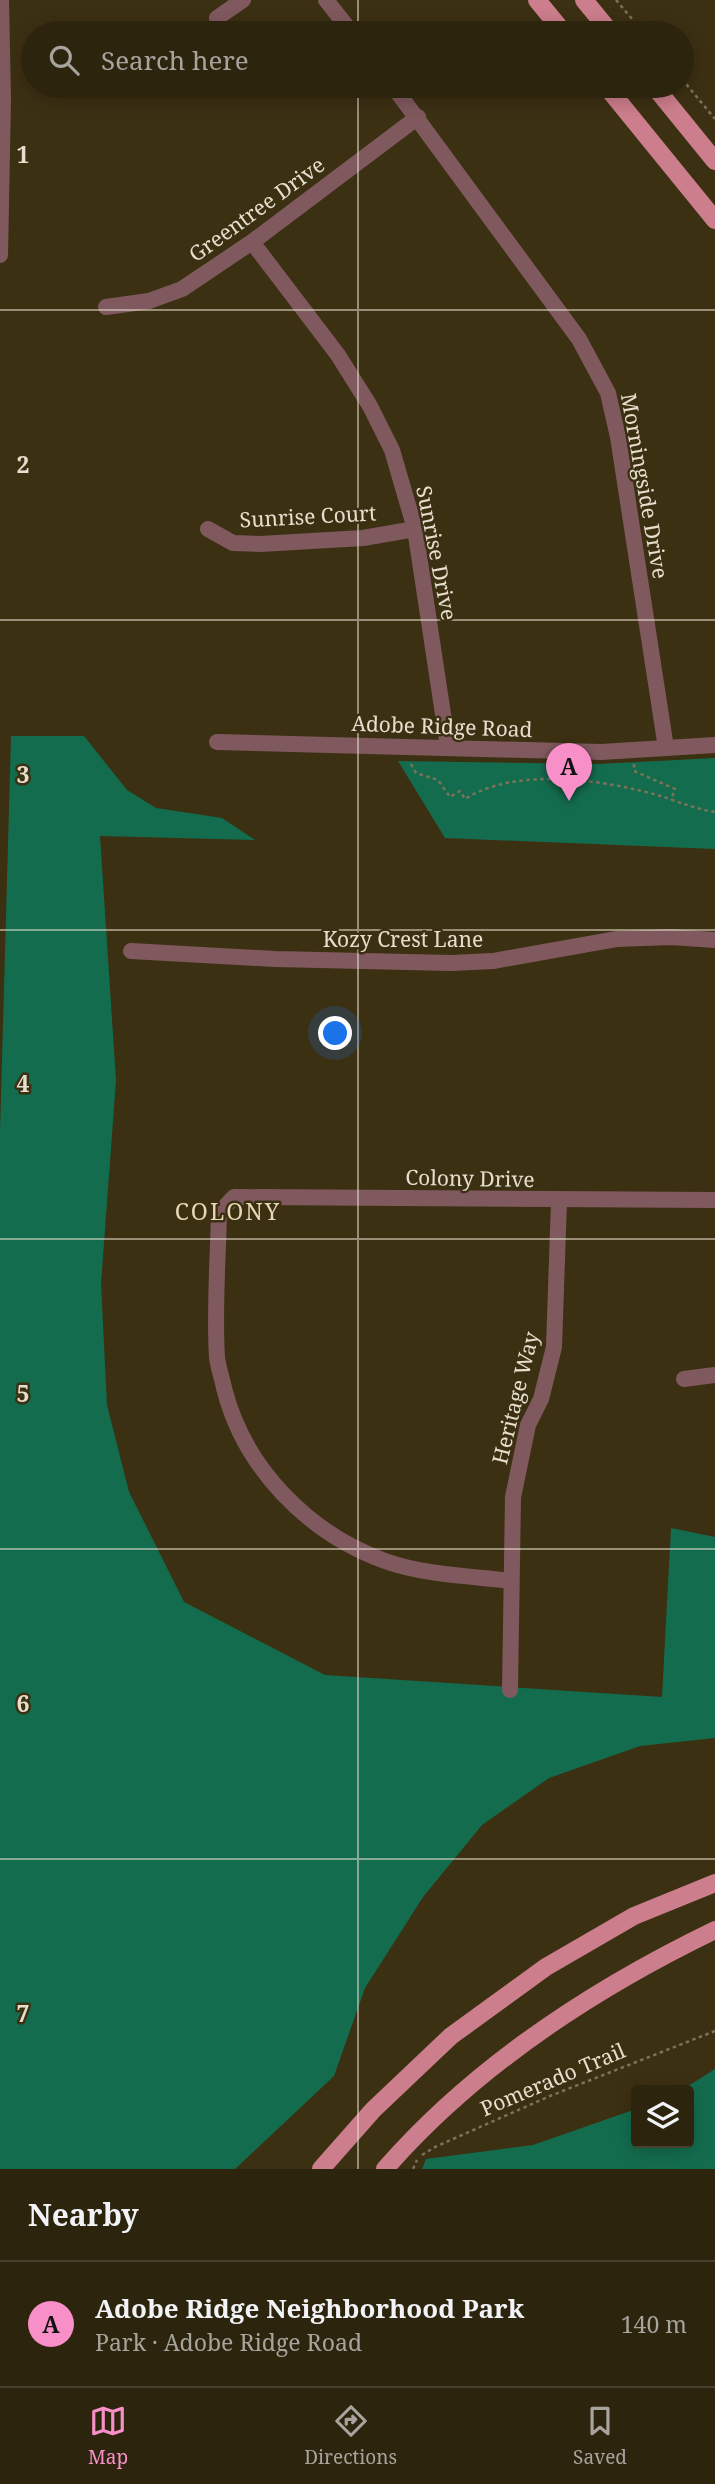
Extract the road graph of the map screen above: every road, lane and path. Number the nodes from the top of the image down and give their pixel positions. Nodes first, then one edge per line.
1 (1, 0) edge
2 (243, 0) edge
3 (326, 0) edge
4 (537, 0) edge
5 (584, 0) edge
6 (616, 0) edge
7 (217, 18) dead end
8 (343, 21) edge
9 (554, 21) edge
10 (601, 21) edge
11 (634, 21) edge
12 (694, 94) edge
13 (403, 98) edge
14 (616, 98) edge
15 (664, 98) edge
16 (418, 117) junction
17 (715, 119) edge
18 (715, 161) edge
19 (715, 220) edge
20 (252, 242) junction
21 (0, 255) edge
22 (106, 306) dead end
23 (208, 528) dead end
24 (415, 529) junction
25 (217, 742) dead end
26 (715, 745) edge
27 (411, 747) junction
28 (448, 747) junction
29 (666, 748) junction
30 (633, 750) junction
31 (671, 800) junction
32 (715, 812) edge
33 (715, 940) edge
34 (131, 951) dead end
35 (715, 1200) edge
36 (559, 1201) junction
37 (715, 1375) edge
38 (684, 1379) dead end
39 (511, 1581) junction
40 (510, 1690) dead end
41 (715, 1883) edge
42 (715, 1930) edge
43 (715, 2031) edge
44 (321, 2169) edge
45 (385, 2169) edge
46 (413, 2169) edge

1 - 21 street
2 - 7 street
3 - 8 street
4 - 9 main road
5 - 10 main road
6 - 11 path
12 - 17 path
13 - 16 street, Morningside Drive
14 - 19 main road
15 - 18 main road
16 - 20 street, Greentree Drive
16 - 29 street, Morningside Drive
20 - 22 street, Greentree Drive
20 - 24 street, Sunrise Drive
23 - 24 street, Sunrise Court
24 - 28 street, Sunrise Drive
25 - 27 street, Adobe Ridge Road
26 - 29 street, Adobe Ridge Road
27 - 28 street, Adobe Ridge Road
27 - 31 path
28 - 30 street, Adobe Ridge Road
29 - 30 street, Adobe Ridge Road
30 - 31 path
31 - 32 path
33 - 34 street, Kozy Crest Lane
35 - 36 street, Colony Drive
36 - 39 street, Heritage Way
36 - 39 street, Colony Drive
37 - 38 street
39 - 40 street, Heritage Way
41 - 44 main road
42 - 45 main road
43 - 46 path, Pomerado Trail

